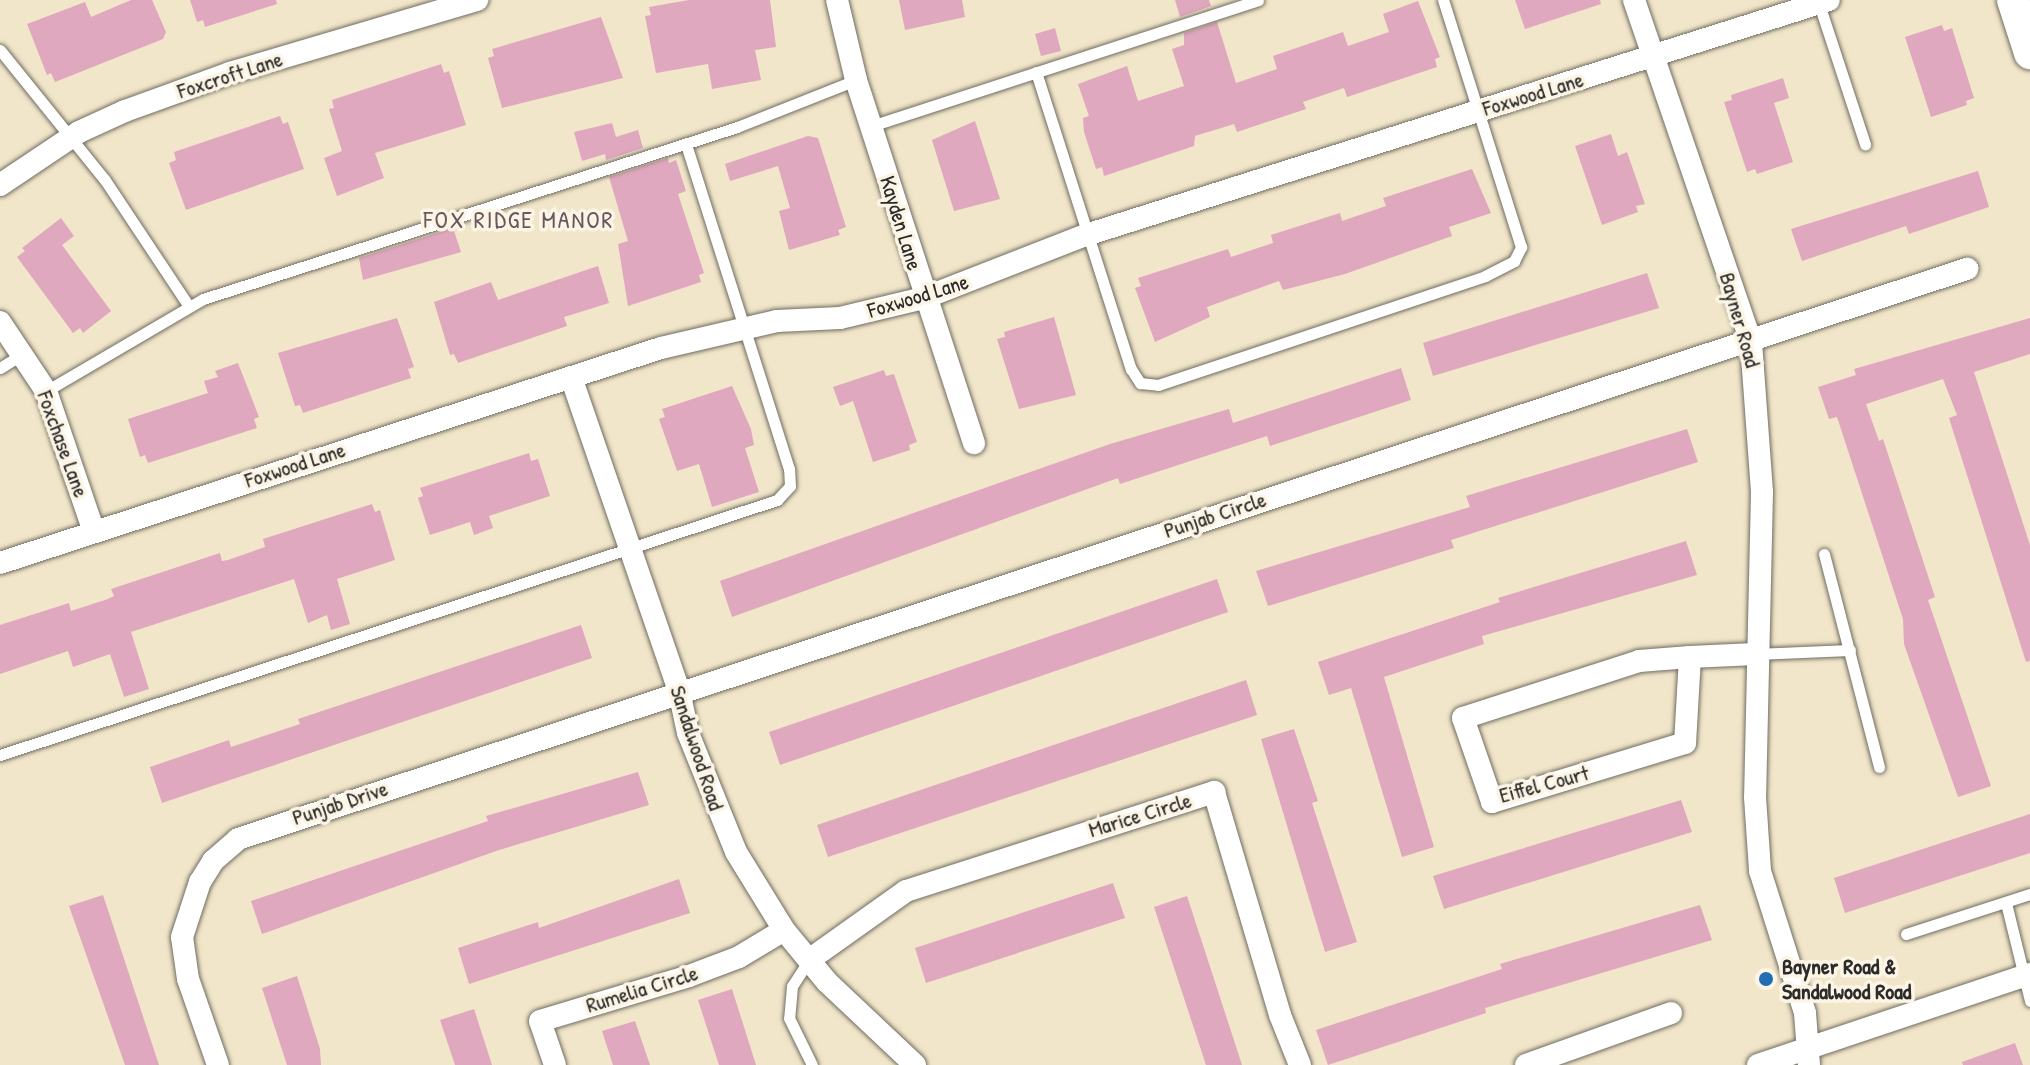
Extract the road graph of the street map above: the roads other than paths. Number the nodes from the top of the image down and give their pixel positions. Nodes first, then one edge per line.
1 (477, 0) edge
2 (837, 0) edge
3 (1258, 0) edge
4 (1443, 0) edge
5 (1634, 0) edge
6 (2013, 0) edge
7 (1822, 1) edge
8 (0, 50) edge
9 (2030, 53) edge
10 (1653, 56) junction
11 (1036, 72) junction
12 (856, 80) junction
13 (1480, 111) junction
14 (871, 126) junction
15 (69, 138) junction
16 (686, 144) junction
17 (1865, 144) dead end
18 (0, 185) edge
19 (1086, 235) junction
20 (1967, 269) dead end
21 (924, 298) junction
22 (188, 305) junction
23 (0, 322) edge
24 (743, 329) junction
25 (1751, 342) junction
26 (22, 353) junction
27 (0, 368) edge
28 (571, 377) junction
29 (46, 391) junction
30 (974, 443) dead end
31 (93, 529) junction
32 (628, 550) junction
33 (1824, 554) dead end
34 (0, 563) edge
35 (1850, 650) junction
36 (1755, 654) junction
37 (1690, 657) junction
38 (679, 691) junction
39 (0, 755) edge
40 (1879, 767) dead end
41 (2030, 894) edge
42 (2006, 903) junction
43 (784, 930) junction
44 (1906, 934) dead end
45 (809, 960) junction
46 (2025, 976) edge
47 (2030, 1001) edge
48 (1671, 1013) dead end
49 (1810, 1056) edge
50 (218, 1065) edge
51 (555, 1065) edge
52 (812, 1065) edge
53 (915, 1065) edge
54 (1300, 1065) edge
55 (1526, 1065) edge
56 (1758, 1065) edge

1 - 15 street, Foxcroft Lane
2 - 12 street, Kayden Lane
3 - 11 lane
4 - 13 lane
5 - 10 street, Bayner Road
6 - 9 street
7 - 10 street, Foxwood Lane
7 - 17 lane
8 - 15 lane
10 - 13 street, Foxwood Lane
10 - 25 street, Bayner Road
11 - 14 lane
11 - 19 lane
12 - 14 street, Kayden Lane
12 - 16 lane
13 - 19 street, Foxwood Lane
13 - 19 lane
14 - 21 street, Kayden Lane
15 - 18 street, Foxcroft Lane
15 - 22 lane
16 - 22 lane
16 - 24 lane
19 - 21 street, Foxwood Lane
20 - 25 street, Punjab Circle
21 - 24 street, Foxwood Lane
21 - 30 street, Kayden Lane
22 - 29 lane
23 - 26 street, Foxchase Lane
24 - 28 street, Foxwood Lane
24 - 32 lane
25 - 36 street, Bayner Road
25 - 38 street, Punjab Circle
26 - 27 lane
26 - 29 street, Foxchase Lane
28 - 31 street, Foxwood Lane
28 - 32 street, Sandalwood Road
29 - 31 street, Foxchase Lane
31 - 34 street, Foxwood Lane
32 - 38 street, Sandalwood Road
32 - 39 lane
33 - 35 lane
35 - 36 lane
35 - 40 lane
36 - 37 street, Eiffel Court
36 - 49 street, Bayner Road
37 - 37 street, Eiffel Court
38 - 43 street, Sandalwood Road
38 - 50 street, Punjab Drive
41 - 42 lane
42 - 44 lane
42 - 46 lane
43 - 45 street, Sandalwood Road
43 - 51 street, Rumelia Circle
45 - 52 lane
45 - 53 street, Sandalwood Road
45 - 54 street, Marice Circle
46 - 47 lane
46 - 49 street
48 - 55 street
49 - 56 street

